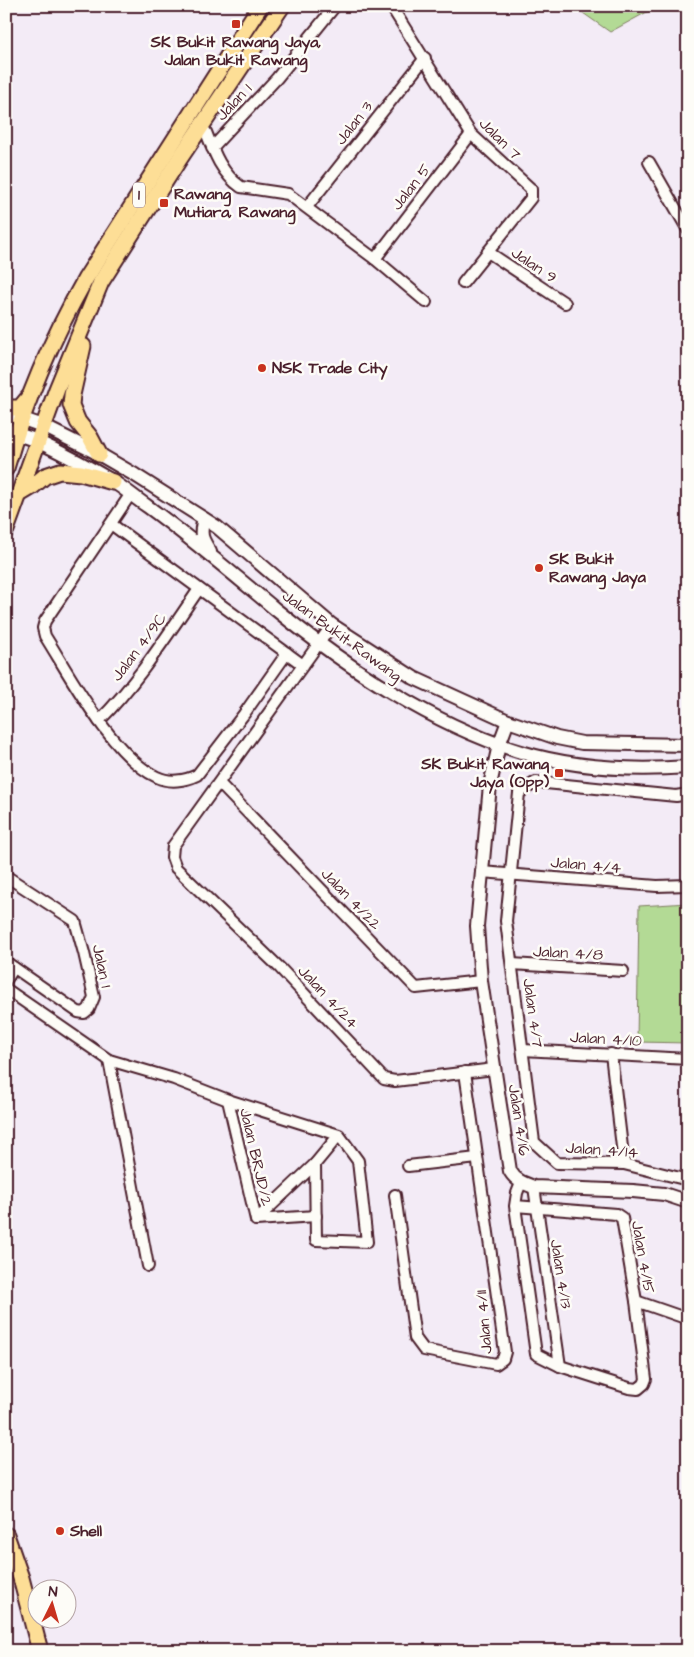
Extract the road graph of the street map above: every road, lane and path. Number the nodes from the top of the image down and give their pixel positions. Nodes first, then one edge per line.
1 (260, 6) edge
2 (282, 6) edge
3 (335, 6) edge
4 (391, 6) edge
5 (425, 58) junction
6 (206, 132) dead end
7 (471, 134) junction
8 (212, 148) junction
9 (649, 162) dead end
10 (307, 208) junction
11 (688, 230) edge
12 (488, 252) junction
13 (375, 259) junction
14 (101, 282) junction
15 (463, 283) dead end
16 (426, 302) dead end
17 (565, 304) dead end
18 (33, 392) junction
19 (6, 408) edge
20 (6, 414) edge
21 (22, 418) junction
22 (43, 426) junction
23 (11, 432) edge
24 (38, 442) junction
25 (98, 454) junction
26 (6, 468) edge
27 (113, 482) junction
28 (18, 495) junction
29 (130, 495) junction
30 (204, 519) junction
31 (111, 524) junction
32 (6, 530) edge
33 (214, 558) junction
34 (200, 589) junction
35 (332, 625) junction
36 (318, 642) junction
37 (287, 653) junction
38 (303, 665) junction
39 (99, 721) junction
40 (508, 721) junction
41 (499, 745) junction
42 (688, 745) edge
43 (688, 766) edge
44 (219, 783) junction
45 (688, 794) edge
46 (481, 872) junction
47 (510, 874) junction
48 (6, 876) edge
49 (688, 885) edge
50 (512, 964) junction
51 (10, 965) edge
52 (623, 971) dead end
53 (6, 980) edge
54 (481, 981) junction
55 (6, 989) edge
56 (523, 1050) junction
57 (611, 1054) junction
58 (688, 1059) edge
59 (110, 1060) junction
60 (494, 1069) junction
61 (465, 1072) junction
62 (228, 1100) junction
63 (339, 1135) junction
64 (545, 1152) joint
65 (478, 1158) junction
66 (315, 1164) junction
67 (624, 1164) junction
68 (408, 1166) dead end
69 (688, 1180) edge
70 (521, 1183) junction
71 (534, 1187) junction
72 (395, 1195) dead end
73 (688, 1202) edge
74 (515, 1206) junction
75 (536, 1207) junction
76 (316, 1216) junction
77 (256, 1220) junction
78 (148, 1266) dead end
79 (636, 1301) junction
80 (688, 1319) edge
81 (560, 1366) junction
82 (6, 1535) edge
83 (40, 1651) edge

1 - 18 main road, 1
2 - 14 main road, 1
3 - 8 street, Jalan 1
4 - 5 street, Jalan 7
5 - 7 street, Jalan 7
5 - 10 street, Jalan 3
6 - 8 street
7 - 12 street, Jalan 7
7 - 13 street, Jalan 5
8 - 10 street
9 - 11 street
10 - 13 street
12 - 15 street, Jalan 7
12 - 17 street, Jalan 9
13 - 16 street
14 - 22 main road, 1
14 - 25 main road
18 - 19 main road
18 - 21 main road, 1
20 - 21 street, Jalan Bukit Rawang
21 - 22 street, Jalan Bukit Rawang
21 - 23 main road, 1
22 - 24 main road, 1
22 - 25 street, Jalan Bukit Rawang
23 - 24 street, Jalan Bukit Rawang
23 - 26 main road, 1
24 - 27 street, Jalan Bukit Rawang
24 - 28 main road, 1
25 - 30 street, Jalan Bukit Rawang
27 - 28 main road
27 - 29 street, Jalan Bukit Rawang
28 - 32 main road, 1
29 - 31 street
29 - 33 street, Jalan Bukit Rawang
30 - 33 street
30 - 35 street, Jalan Bukit Rawang
31 - 34 street
31 - 39 street
33 - 36 street, Jalan Bukit Rawang
34 - 37 street
34 - 39 street, Jalan 4/9C
35 - 36 street
35 - 40 street, Jalan Bukit Rawang
36 - 38 street
36 - 41 street, Jalan Bukit Rawang
37 - 38 street
37 - 39 street
38 - 44 street
40 - 41 street, Jalan 4/16
40 - 42 street, Jalan Bukit Rawang
41 - 43 street, Jalan Bukit Rawang
41 - 46 street, Jalan 4/16
44 - 54 street, Jalan 4/22
44 - 61 street, Jalan 4/24
45 - 47 street, Jalan 4/7
46 - 47 street, Jalan 4/4
46 - 54 street, Jalan 4/16
47 - 49 street, Jalan 4/4
47 - 50 street, Jalan 4/7
48 - 51 street, Jalan 1
50 - 52 street, Jalan 4/8
50 - 56 street, Jalan 4/7
51 - 53 street, Jalan 1
54 - 60 street, Jalan 4/16
55 - 59 street
56 - 57 street, Jalan 4/10
56 - 64 street, Jalan 4/7
57 - 58 street, Jalan 4/10
57 - 67 street
59 - 62 street
59 - 78 street
60 - 61 street, Jalan 4/24
60 - 70 street, Jalan 4/16
61 - 65 street, Jalan 4/11
62 - 63 street
62 - 77 street, Jalan BRJD/2
63 - 66 street
63 - 76 street
64 - 67 street, Jalan 4/14
65 - 68 street
65 - 72 street, Jalan 4/11
66 - 76 street
66 - 77 street
67 - 69 street, Jalan 4/14
70 - 71 street
70 - 74 street
71 - 73 street
71 - 75 street, Jalan 4/13
74 - 75 street, Jalan 4/15
74 - 81 street
75 - 79 street, Jalan 4/15
75 - 81 street, Jalan 4/13
76 - 77 street, Jalan BRJD/2
79 - 80 street
79 - 81 street, Jalan 4/15
82 - 83 main road

